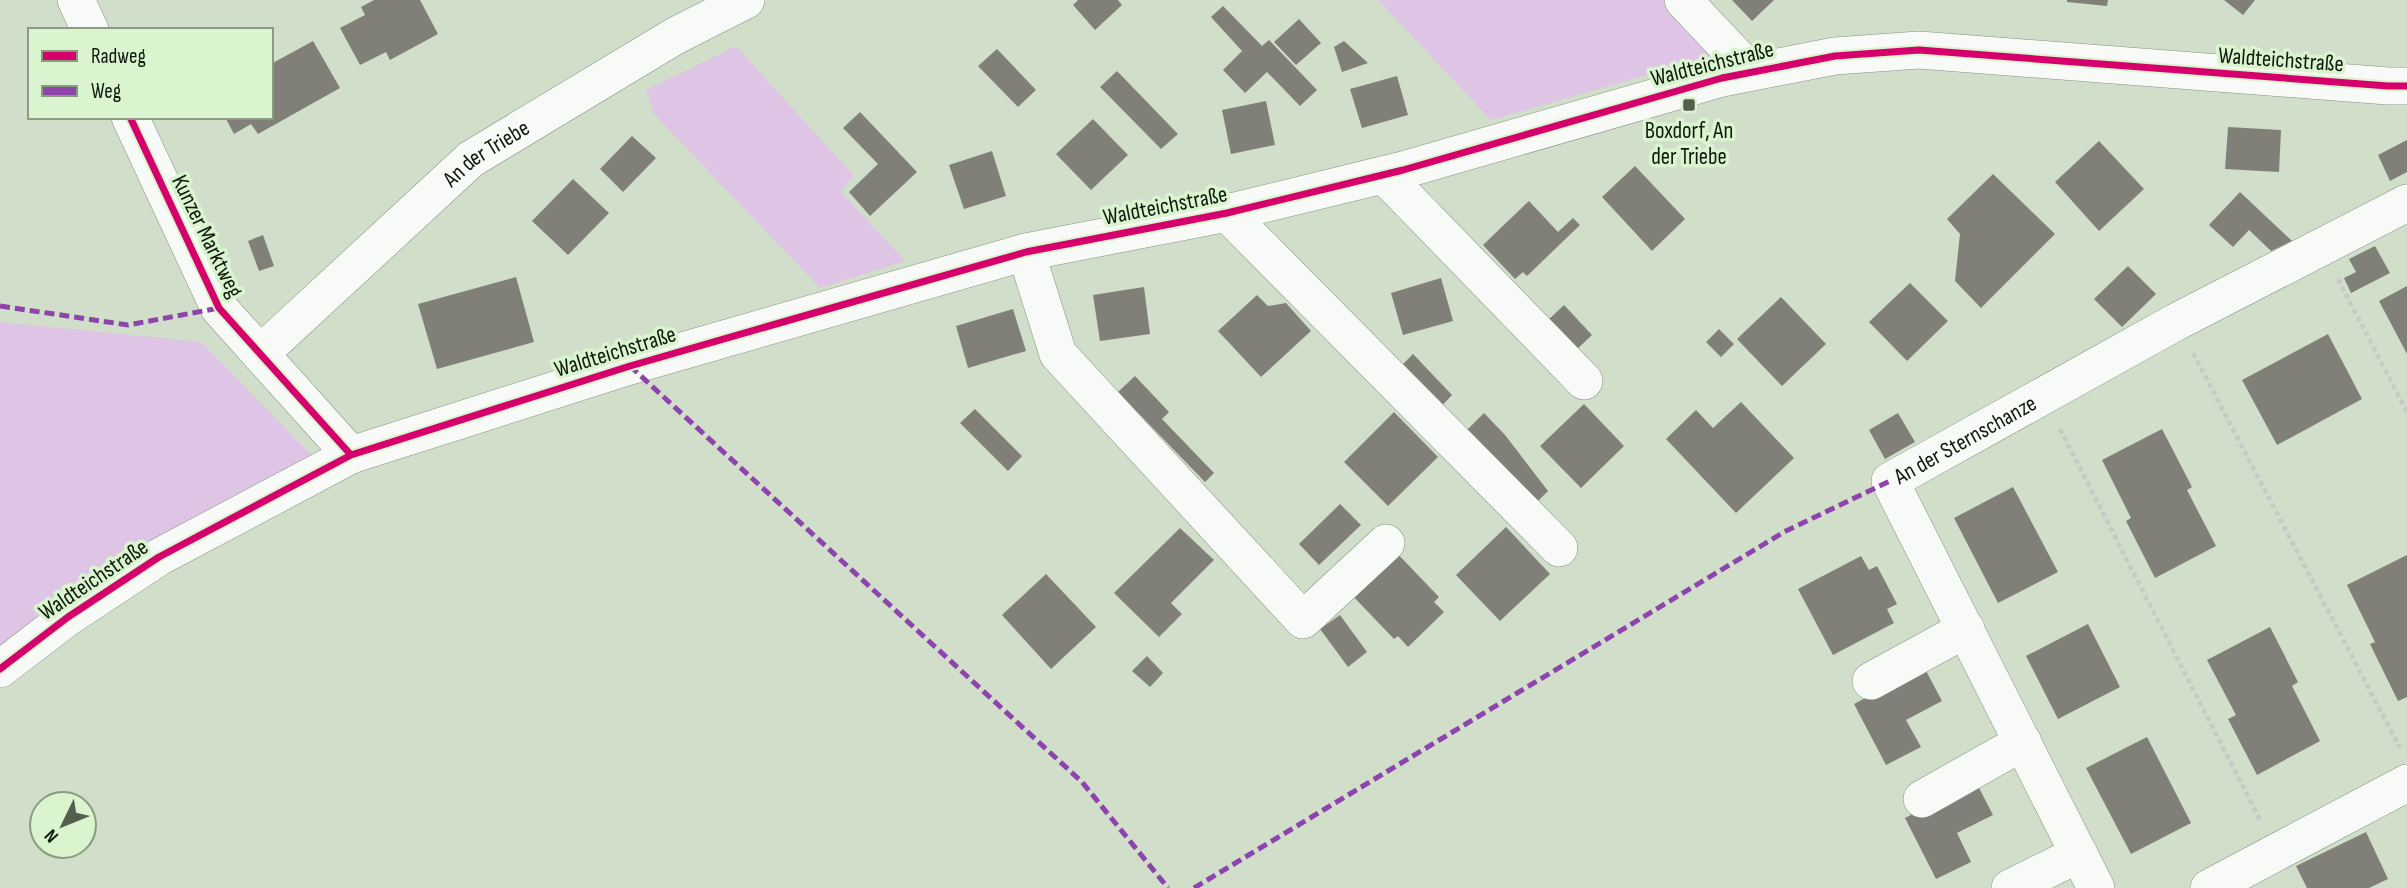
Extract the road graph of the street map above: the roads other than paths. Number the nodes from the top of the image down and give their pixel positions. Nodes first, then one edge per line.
1 (76, 0) edge
2 (746, 0) edge
3 (1683, 0) edge
4 (89, 28) edge
5 (1749, 71) junction
6 (2407, 86) edge
7 (131, 119) edge
8 (1384, 175) junction
9 (2407, 203) edge
10 (1227, 213) junction
11 (1026, 252) junction
12 (260, 354) junction
13 (1584, 381) dead end
14 (352, 455) junction
15 (1385, 543) dead end
16 (1559, 548) dead end
17 (1966, 629) junction
18 (0, 668) edge
19 (1871, 681) dead end
20 (2023, 742) junction
21 (2404, 766) edge
22 (1922, 799) dead end
23 (2079, 854) junction
24 (2010, 888) edge
25 (2096, 888) edge
26 (2209, 888) edge

1 - 4 street
2 - 12 street, An der Triebe
3 - 5 street
5 - 6 street, Waldteichstraße
5 - 8 street, Waldteichstraße
7 - 12 street, Kunzer Marktweg
8 - 10 street, Waldteichstraße
8 - 13 street
9 - 17 street, An der Sternschanze
10 - 11 street, Waldteichstraße
10 - 16 street
11 - 14 street, Waldteichstraße
11 - 15 street
12 - 14 street, Kunzer Marktweg
14 - 18 street, Waldteichstraße
17 - 19 street
17 - 20 street, An der Sternschanze
20 - 22 street
20 - 23 street, An der Sternschanze
21 - 26 street
23 - 24 street
23 - 25 street, An der Sternschanze

